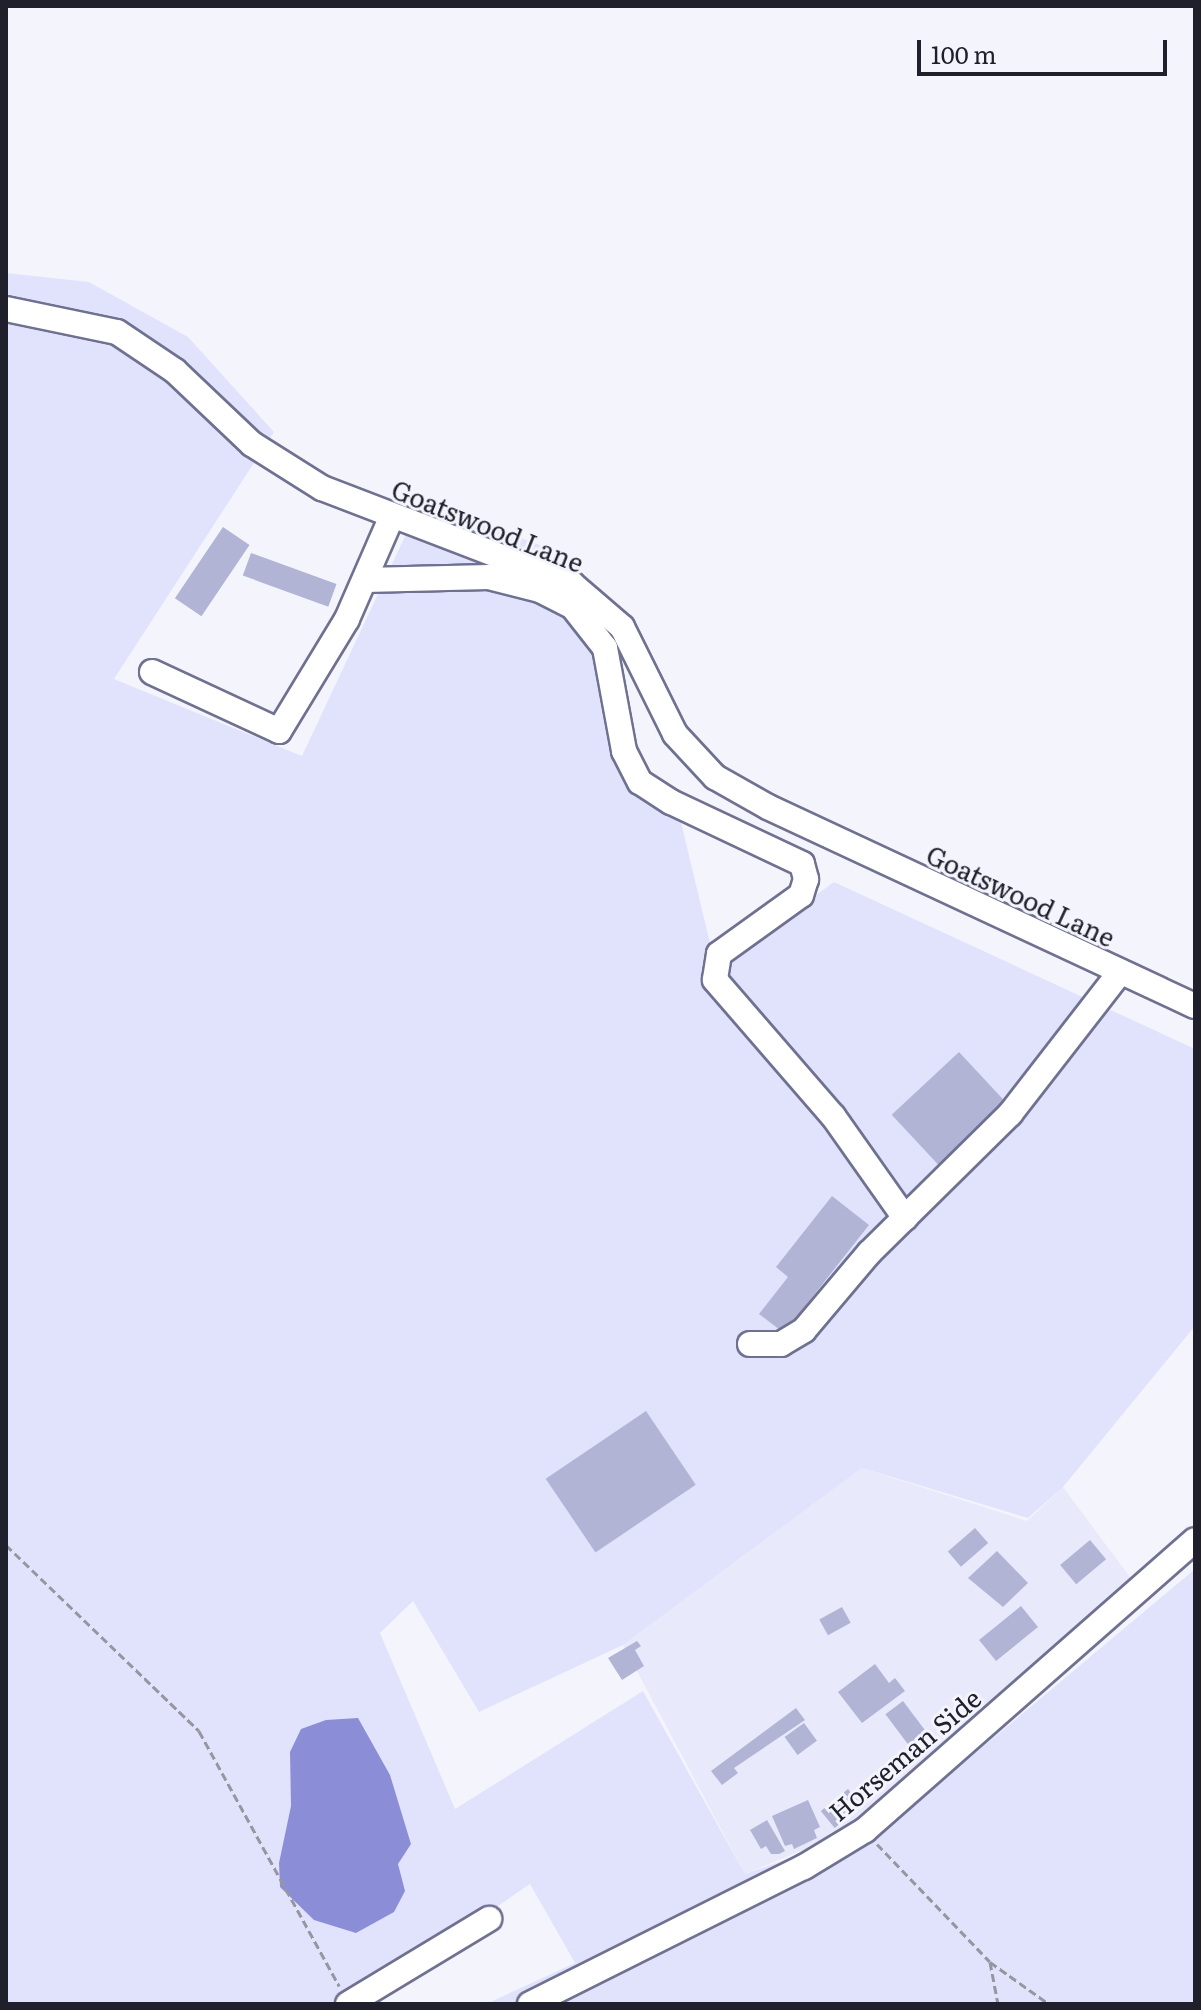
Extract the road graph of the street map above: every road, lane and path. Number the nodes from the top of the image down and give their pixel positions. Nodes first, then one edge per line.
1 (6, 309) edge
2 (392, 516) junction
3 (365, 580) junction
4 (152, 672) dead end
5 (1120, 972) junction
6 (1195, 1006) edge
7 (905, 1218) junction
8 (750, 1344) dead end
9 (1195, 1540) edge
10 (6, 1545) edge
11 (865, 1830) junction
12 (489, 1919) dead end
13 (990, 1962) junction
14 (348, 2004) edge
15 (530, 2004) edge
16 (998, 2004) edge
17 (1049, 2004) edge

1 - 2 street, Goatswood Lane
2 - 3 street
2 - 5 street, Goatswood Lane
3 - 4 street
3 - 7 street
5 - 6 street, Goatswood Lane
5 - 7 street
7 - 8 street
9 - 11 street, Horseman Side
10 - 14 path
11 - 13 path
11 - 15 street, Horseman Side
12 - 14 street
13 - 16 path
13 - 17 path

